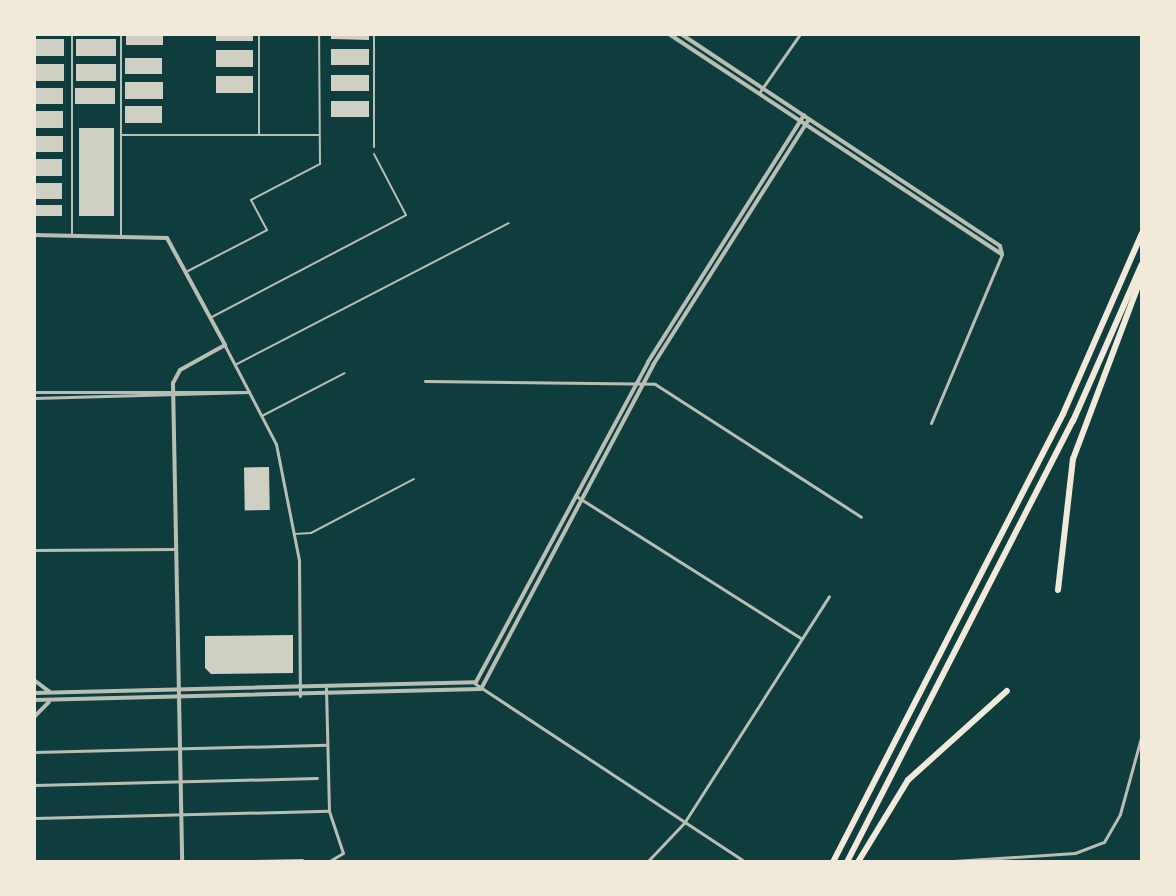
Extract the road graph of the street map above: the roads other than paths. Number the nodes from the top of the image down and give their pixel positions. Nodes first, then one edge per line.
1 (72, 34) edge
2 (121, 34) edge
3 (259, 34) edge
4 (319, 34) edge
5 (374, 34) edge
6 (669, 34) edge
7 (681, 34) edge
8 (800, 34) edge
9 (762, 88) junction
10 (759, 93) junction
11 (806, 117) junction
12 (803, 123) junction
13 (121, 135) junction
14 (259, 135) junction
15 (319, 135) junction
16 (374, 147) dead end
17 (374, 154) dead end
18 (509, 223) dead end
19 (1142, 223) edge
20 (1142, 233) edge
21 (34, 235) edge
22 (72, 235) junction
23 (121, 236) junction
24 (1002, 254) junction
25 (1142, 264) edge
26 (187, 272) junction
27 (1142, 275) edge
28 (1117, 294) junction
29 (210, 318) junction
30 (225, 345) junction
31 (235, 365) junction
32 (345, 373) dead end
33 (425, 381) dead end
34 (637, 381) junction
35 (644, 382) junction
36 (34, 392) edge
37 (249, 392) junction
38 (173, 393) junction
39 (34, 398) edge
40 (262, 416) junction
41 (931, 423) dead end
42 (414, 479) dead end
43 (576, 496) junction
44 (582, 499) junction
45 (861, 517) dead end
46 (294, 534) junction
47 (175, 549) junction
48 (34, 550) edge
49 (1058, 590) dead end
50 (829, 596) dead end
51 (802, 639) junction
52 (34, 680) edge
53 (474, 683) junction
54 (300, 688) junction
55 (326, 688) junction
56 (481, 689) junction
57 (177, 691) junction
58 (1007, 691) dead end
59 (34, 693) edge
60 (56, 693) junction
61 (326, 695) junction
62 (300, 696) junction
63 (178, 698) junction
64 (34, 700) edge
65 (57, 700) junction
66 (34, 717) edge
67 (1142, 734) edge
68 (327, 745) junction
69 (179, 749) junction
70 (34, 752) edge
71 (317, 778) dead end
72 (180, 781) junction
73 (34, 785) edge
74 (329, 811) junction
75 (181, 814) junction
76 (34, 818) edge
77 (684, 823) junction
78 (302, 860) dead end
79 (742, 860) edge
80 (182, 862) edge
81 (206, 862) edge
82 (328, 862) edge
83 (647, 862) edge
84 (833, 862) edge
85 (847, 862) edge
86 (858, 862) edge
87 (939, 862) edge

1 - 22 lane
2 - 13 lane
3 - 14 lane
4 - 15 lane
5 - 16 lane
6 - 10 street
7 - 9 street
8 - 9 street
9 - 10 street
9 - 11 street
10 - 12 street
11 - 12 street
11 - 24 street
12 - 24 street
12 - 34 street
12 - 35 street
13 - 14 lane
13 - 23 lane
14 - 15 lane
15 - 26 lane
17 - 29 lane
18 - 31 lane
19 - 28 highway
20 - 28 highway
21 - 22 street
22 - 23 street
23 - 26 street
24 - 41 street
25 - 85 highway
26 - 29 street
27 - 49 highway
28 - 84 highway
29 - 30 street
30 - 31 street
30 - 38 street
31 - 37 street
32 - 40 lane
33 - 34 street
34 - 35 street
34 - 43 street
35 - 44 street
35 - 45 street
36 - 38 street
37 - 38 street
37 - 40 street
38 - 39 street
38 - 47 street
40 - 46 street
42 - 46 lane
43 - 44 street
43 - 53 street
44 - 51 street
44 - 56 street
46 - 54 street
47 - 48 street
47 - 57 street
50 - 51 street
51 - 77 street
52 - 60 street
53 - 55 street
53 - 56 street
54 - 55 street
54 - 57 street
54 - 62 street
55 - 61 street
56 - 61 street
56 - 77 street
57 - 60 street
57 - 63 street
58 - 86 highway
59 - 60 street
61 - 62 street
61 - 68 street
62 - 63 street
63 - 65 street
63 - 69 street
64 - 65 street
65 - 66 street
67 - 87 street
68 - 69 street
68 - 74 street
69 - 70 street
69 - 72 street
71 - 72 street
72 - 73 street
72 - 75 street
74 - 75 street
74 - 82 street
75 - 76 street
75 - 80 street
77 - 79 street
77 - 83 street
78 - 81 street

